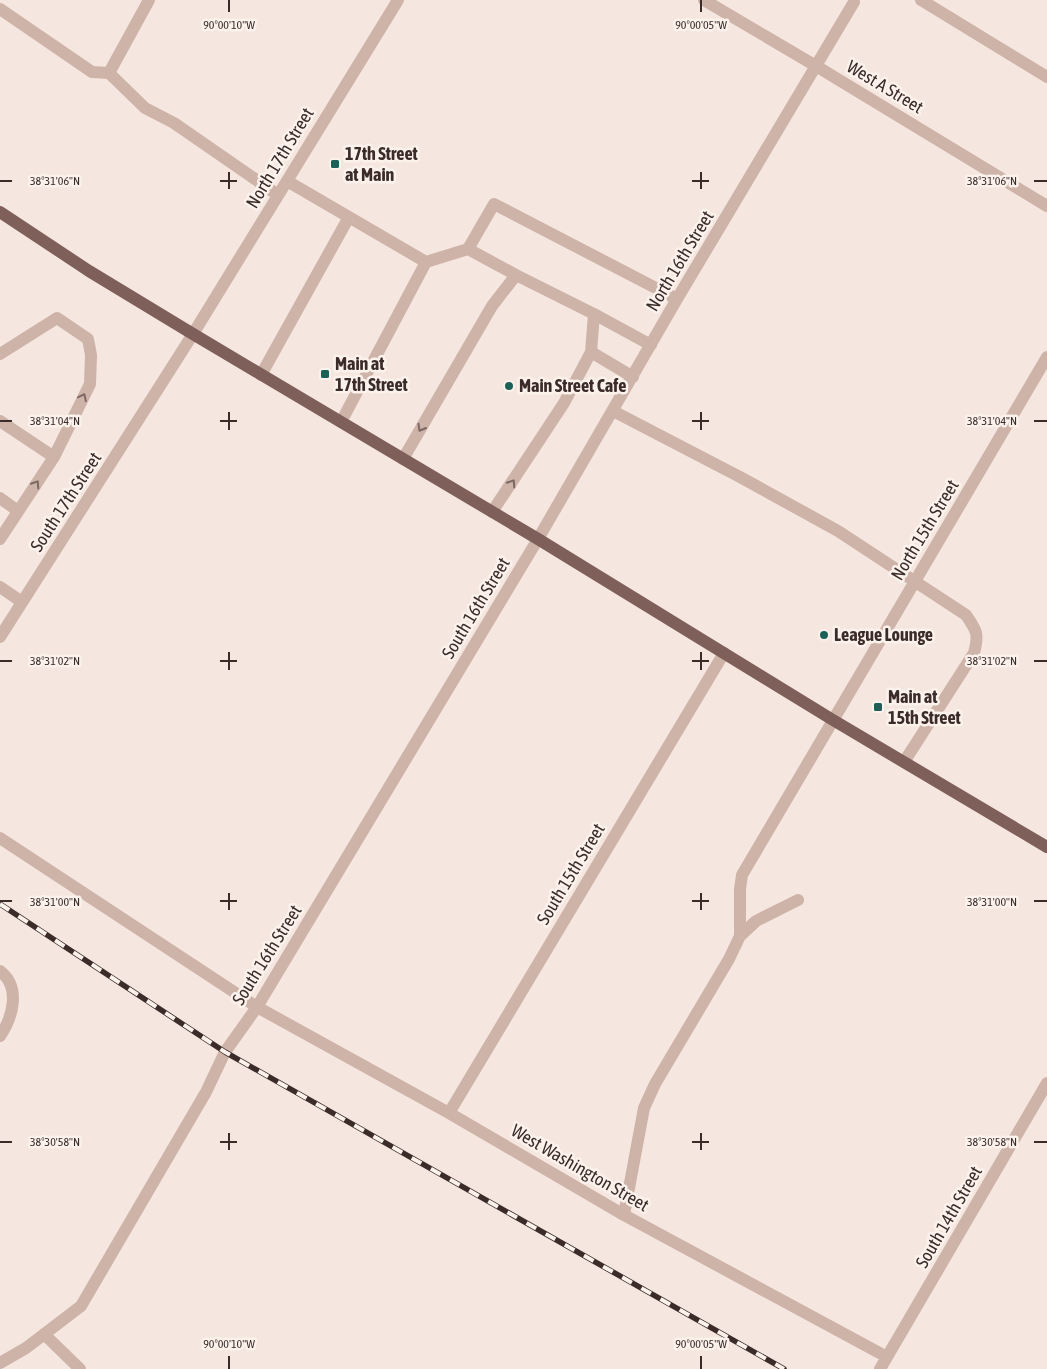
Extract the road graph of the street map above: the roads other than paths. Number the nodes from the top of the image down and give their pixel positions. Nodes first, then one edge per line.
1 (149, 0) edge
2 (398, 0) edge
3 (704, 0) edge
4 (921, 0) edge
5 (854, 2) dead end
6 (0, 9) edge
7 (816, 66) junction
8 (109, 72) junction
9 (1047, 77) edge
10 (287, 181) junction
11 (278, 195) junction
12 (1047, 206) edge
13 (0, 212) edge
14 (349, 217) junction
15 (468, 248) junction
16 (426, 262) junction
17 (516, 274) junction
18 (677, 299) junction
19 (594, 314) junction
20 (193, 334) junction
21 (651, 345) junction
22 (591, 352) junction
23 (0, 354) edge
24 (1047, 357) edge
25 (261, 375) junction
26 (633, 377) junction
27 (613, 411) junction
28 (0, 421) edge
29 (341, 422) junction
30 (54, 457) junction
31 (403, 459) junction
32 (0, 498) edge
33 (18, 511) junction
34 (492, 512) junction
35 (0, 539) edge
36 (538, 539) junction
37 (915, 581) junction
38 (0, 587) edge
39 (22, 602) junction
40 (0, 637) edge
41 (724, 652) junction
42 (833, 720) junction
43 (904, 762) junction
44 (0, 838) edge
45 (1047, 847) edge
46 (798, 900) dead end
47 (740, 936) junction
48 (0, 971) edge
49 (257, 1007) junction
50 (0, 1036) edge
51 (1047, 1083) edge
52 (449, 1113) junction
53 (624, 1215) junction
54 (44, 1334) junction
55 (887, 1357) junction
56 (0, 1363) edge
57 (77, 1368) edge
58 (880, 1369) edge

1 - 8 street
2 - 10 street, North 17th Street
3 - 7 street, West A Street
4 - 9 street
5 - 7 street, North 16th Street
6 - 8 street
7 - 12 street, West A Street
7 - 18 street, North 16th Street
8 - 11 street
10 - 11 street, North 17th Street
10 - 14 street
11 - 20 street, North 17th Street
13 - 20 main road
14 - 16 street
14 - 25 street
15 - 16 street
15 - 17 street
15 - 18 street
16 - 29 street
17 - 19 street
17 -> 31 street
18 - 21 street, North 16th Street
19 - 21 street
19 - 22 street
20 - 25 main road
20 - 39 street, South 17th Street
21 - 26 street, North 16th Street
22 - 26 street
34 -> 22 street
30 -> 23 street
24 - 37 street, North 15th Street
25 - 29 main road
26 - 27 street, North 16th Street
27 - 36 street, North 16th Street
27 - 37 street
28 - 30 street
29 - 31 main road
33 -> 30 street
31 - 34 main road
32 - 33 street
33 - 35 street
34 - 36 main road
36 - 41 main road
36 - 49 street, South 16th Street
37 - 42 street, North 15th Street
37 - 43 street
38 - 39 street
39 - 40 street, South 17th Street
41 - 42 main road
41 - 52 street, South 15th Street
42 - 43 main road
42 - 47 street, North 15th Street
43 - 45 main road
44 - 49 street, West Washington Street
46 - 47 street
47 - 53 street
48 - 50 street
49 - 52 street, West Washington Street
49 - 54 street, South 16th Street
51 - 55 street, South 14th Street
52 - 53 street, West Washington Street
53 - 55 street, West Washington Street
54 - 56 street, South 16th Street
54 - 57 street
55 - 58 street, South 14th Street

